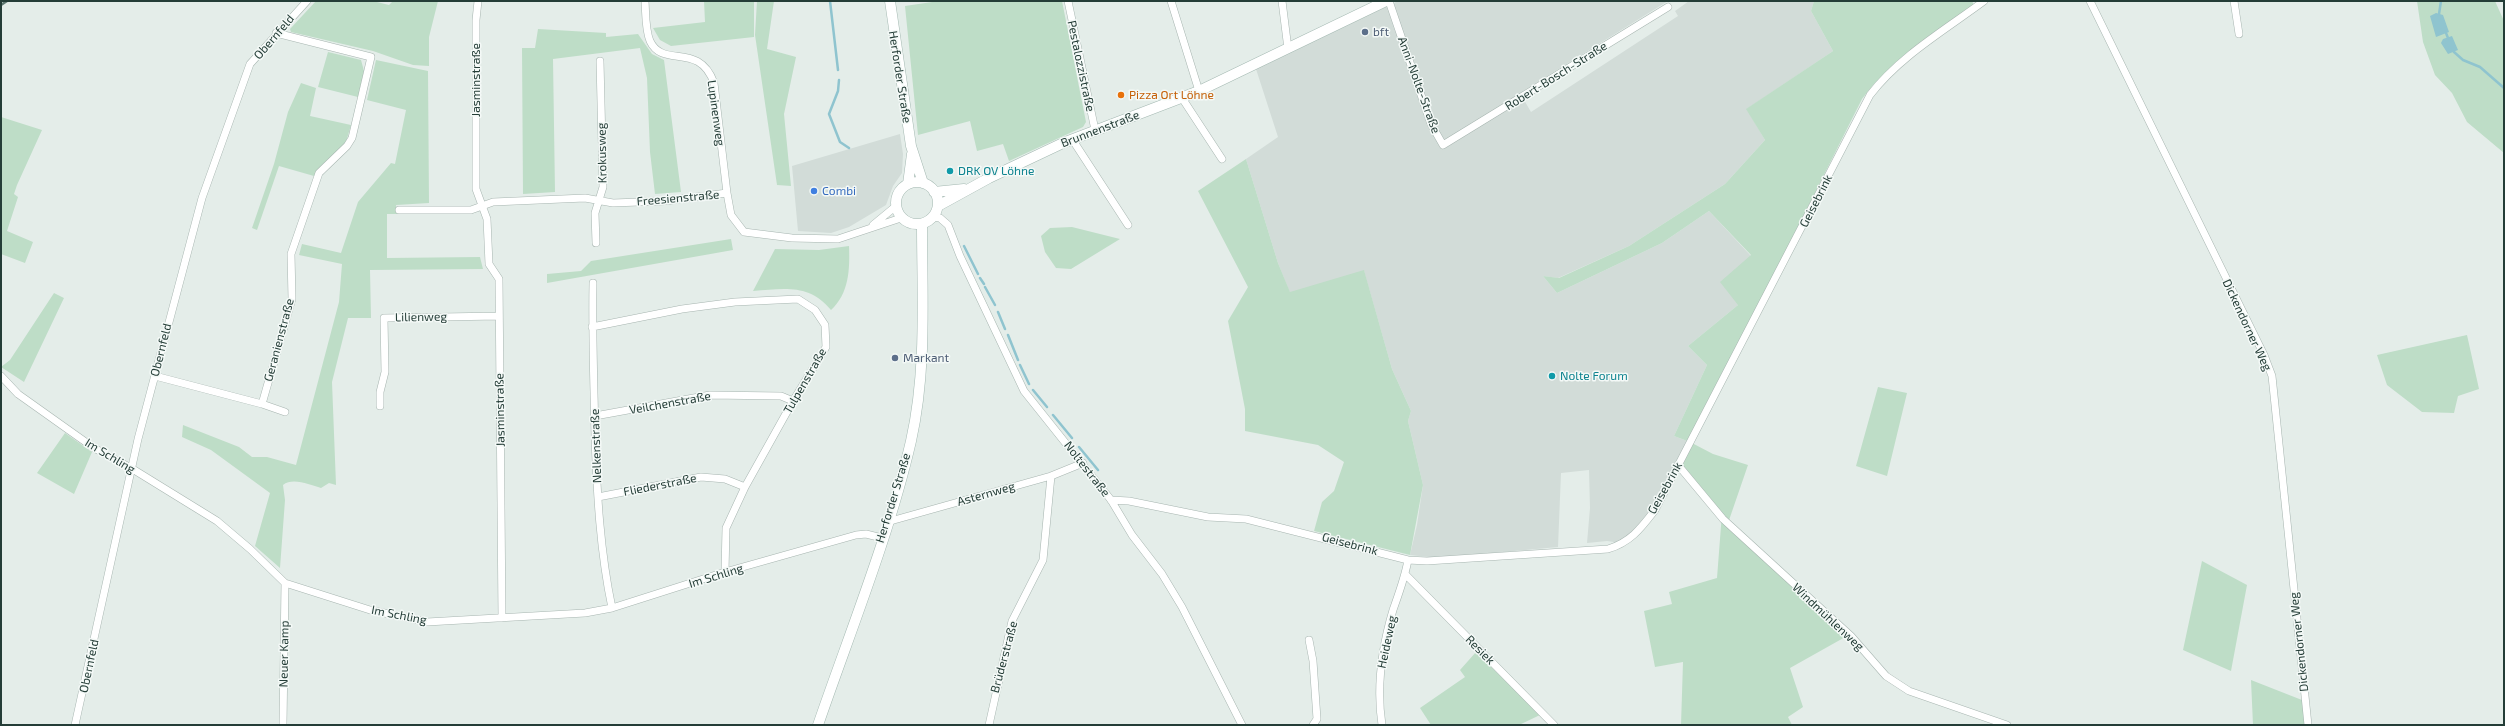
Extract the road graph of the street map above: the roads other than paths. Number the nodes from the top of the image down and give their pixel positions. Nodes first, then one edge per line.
1 (307, 1) edge
2 (478, 1) edge
3 (645, 1) edge
4 (890, 1) edge
5 (1068, 1) edge
6 (1171, 1) edge
7 (1282, 1) edge
8 (1388, 1) edge
9 (1984, 1) edge
10 (2090, 1) edge
11 (2234, 1) edge
12 (1668, 7) dead end
13 (276, 33) junction
14 (2239, 34) dead end
15 (1288, 49) junction
16 (600, 61) dead end
17 (1199, 91) junction
18 (1182, 98) junction
19 (1095, 130) junction
20 (1072, 139) junction
21 (1443, 145) joint
22 (912, 152) junction
23 (1222, 159) dead end
24 (923, 183) junction
25 (908, 184) junction
26 (968, 189) junction
27 (934, 192) junction
28 (726, 193) junction
29 (599, 199) junction
30 (483, 206) junction
31 (896, 206) junction
32 (938, 206) junction
33 (399, 210) dead end
34 (933, 217) junction
35 (901, 218) junction
36 (917, 224) junction
37 (1128, 225) dead end
38 (870, 228) junction
39 (596, 243) dead end
40 (593, 283) dead end
41 (499, 316) junction
42 (592, 327) junction
43 (1, 376) edge
44 (155, 376) junction
45 (793, 401) junction
46 (262, 404) junction
47 (380, 406) dead end
48 (285, 412) dead end
49 (595, 416) junction
50 (1083, 464) junction
51 (1678, 465) junction
52 (131, 468) junction
53 (1051, 476) junction
54 (745, 487) junction
55 (598, 497) junction
56 (1111, 500) junction
57 (887, 522) junction
58 (882, 538) junction
59 (1408, 560) junction
60 (725, 572) junction
61 (1405, 574) junction
62 (285, 583) junction
63 (612, 608) junction
64 (502, 618) junction
65 (1309, 640) dead end
66 (75, 725) edge
67 (283, 725) edge
68 (818, 725) edge
69 (989, 725) edge
70 (1242, 725) edge
71 (1313, 725) edge
72 (1382, 725) edge
73 (1554, 725) edge
74 (2007, 725) edge
75 (2308, 725) edge

1 - 13 street, Obernfeld
2 - 30 street, Jasminstraße
3 - 28 street, Lupinenweg
4 - 22 main road, Herforder Straße
5 - 19 street, Pestalozzistraße
6 - 17 street
7 - 15 street
8 - 15 main road, Brunnenstraße
8 - 21 street, Anni-Nolte-Straße
9 - 51 street, Geisebrink
10 - 75 street, Dickendorner Weg
11 - 14 street
12 - 21 street, Robert-Bosch-Straße
13 - 44 street, Obernfeld
13 - 46 street, Geranienstraße
15 - 17 main road, Brunnenstraße
16 - 29 street, Krokusweg
17 - 18 main road, Brunnenstraße
18 - 19 main road, Brunnenstraße
18 - 23 street
19 - 20 main road, Brunnenstraße
20 - 26 main road, Brunnenstraße
20 - 37 street
22 - 24 main road, Herforder Straße
22 - 25 main road, Herforder Straße
24 - 25 main road
24 - 27 main road
25 - 31 main road
26 - 27 main road, Brunnenstraße
26 - 32 main road, Brunnenstraße
27 - 32 main road
28 - 29 street, Freesienstraße
28 - 38 street, Freesienstraße
29 - 30 street, Freesienstraße
29 - 39 street, Krokusweg
30 - 33 street
30 - 41 street, Jasminstraße
31 - 35 main road
31 - 38 street, Freesienstraße
32 - 34 main road
34 - 36 main road
34 - 50 street, Noltestraße
35 - 36 main road
35 - 38 street, Freesienstraße
36 - 57 main road, Herforder Straße
40 - 42 street, Nelkenstraße
41 - 47 street, Lilienweg
41 - 64 street, Jasminstraße
42 - 45 street, Tulpenstraße
42 - 49 street, Nelkenstraße
43 - 52 street, Im Schling
44 - 46 street
44 - 52 street, Obernfeld
45 - 49 street, Veilchenstraße
45 - 54 street, Tulpenstraße
46 - 48 street
49 - 55 street, Nelkenstraße
50 - 53 street, Asternweg
50 - 56 street, Noltestraße
51 - 59 street, Geisebrink
51 - 74 street, Windmühlenweg
52 - 62 street, Im Schling
52 - 66 street, Obernfeld
53 - 57 street, Asternweg
53 - 69 street, Brüderstraße
54 - 55 street, Fliederstraße
54 - 60 street, Tulpenstraße
55 - 63 street, Nelkenstraße
56 - 59 street, Geisebrink
56 - 70 street, Noltestraße
57 - 58 main road, Herforder Straße
58 - 60 street, Im Schling
58 - 68 main road, Herforder Straße
59 - 61 street, Heideweg
60 - 63 street, Im Schling
61 - 72 street, Heideweg
61 - 73 street, Resiek
62 - 64 street, Im Schling
62 - 67 street, Neuer Kamp
63 - 64 street, Im Schling
65 - 71 street

